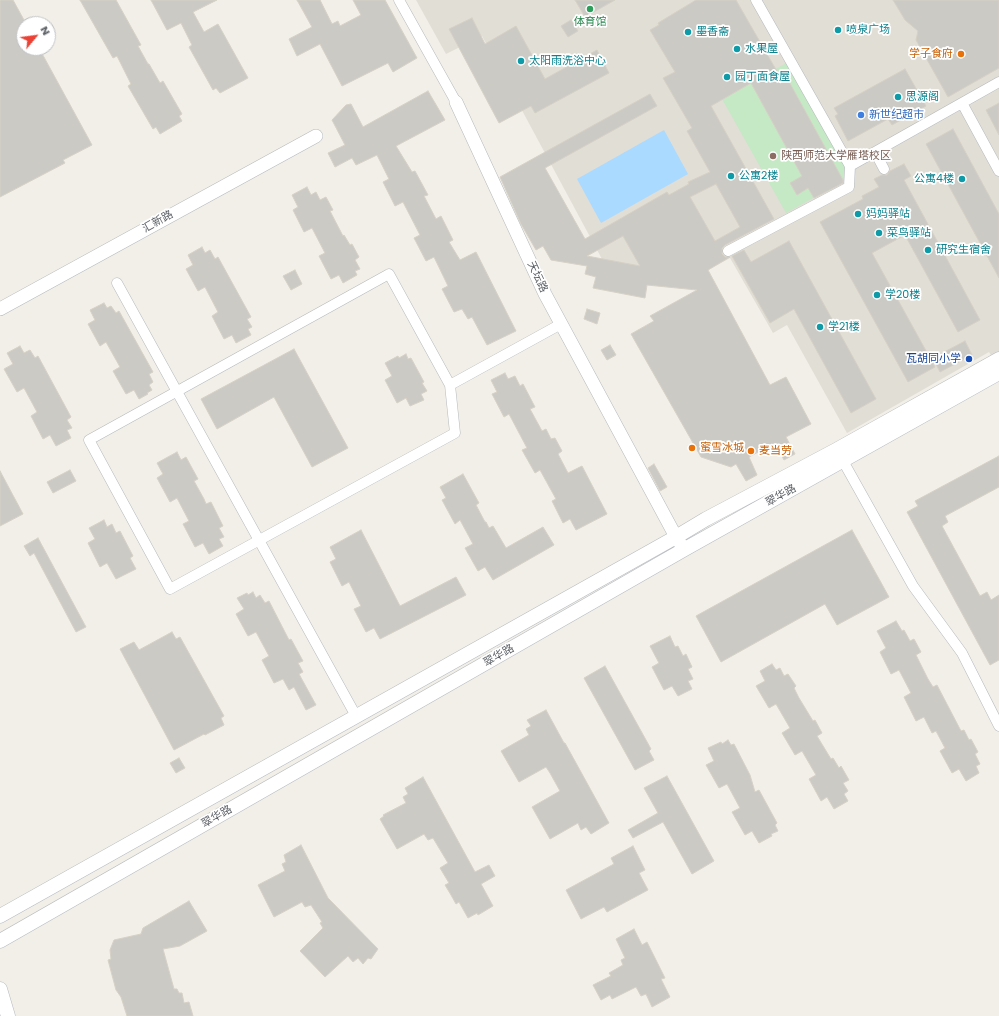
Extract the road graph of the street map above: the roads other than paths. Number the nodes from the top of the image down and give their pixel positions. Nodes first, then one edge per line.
1 (399, 0) edge
2 (756, 0) edge
3 (999, 82) edge
4 (456, 102) joint
5 (962, 103) junction
6 (316, 136) dead end
7 (875, 152) junction
8 (850, 166) junction
9 (884, 169) dead end
10 (999, 171) edge
11 (728, 251) dead end
12 (117, 283) dead end
13 (0, 309) edge
14 (561, 324) junction
15 (999, 359) edge
16 (999, 374) edge
17 (450, 385) junction
18 (178, 391) junction
19 (843, 461) junction
20 (676, 537) junction
21 (260, 540) junction
22 (685, 549) junction
23 (356, 716) junction
24 (999, 726) edge
25 (0, 916) edge
26 (0, 941) edge
27 (0, 989) edge
28 (8, 1016) edge

1 - 4 street, 天坛路
2 - 8 street
3 - 5 street
4 - 14 street, 天坛路
5 - 7 street
5 - 10 street
6 - 13 street, 汇新路
7 - 8 street
7 - 9 street
8 - 11 street
12 - 18 street
14 - 17 street
14 - 20 street, 天坛路
15 - 20 main road, 翠华路
16 - 19 main road, 翠华路
17 - 18 street
17 - 21 street
18 - 21 street
18 - 21 street
19 - 22 main road, 翠华路
19 - 24 street
20 - 22 street, 天坛路
20 - 23 main road, 翠华路
21 - 23 street
22 - 26 main road, 翠华路
23 - 25 main road, 翠华路
27 - 28 main road

